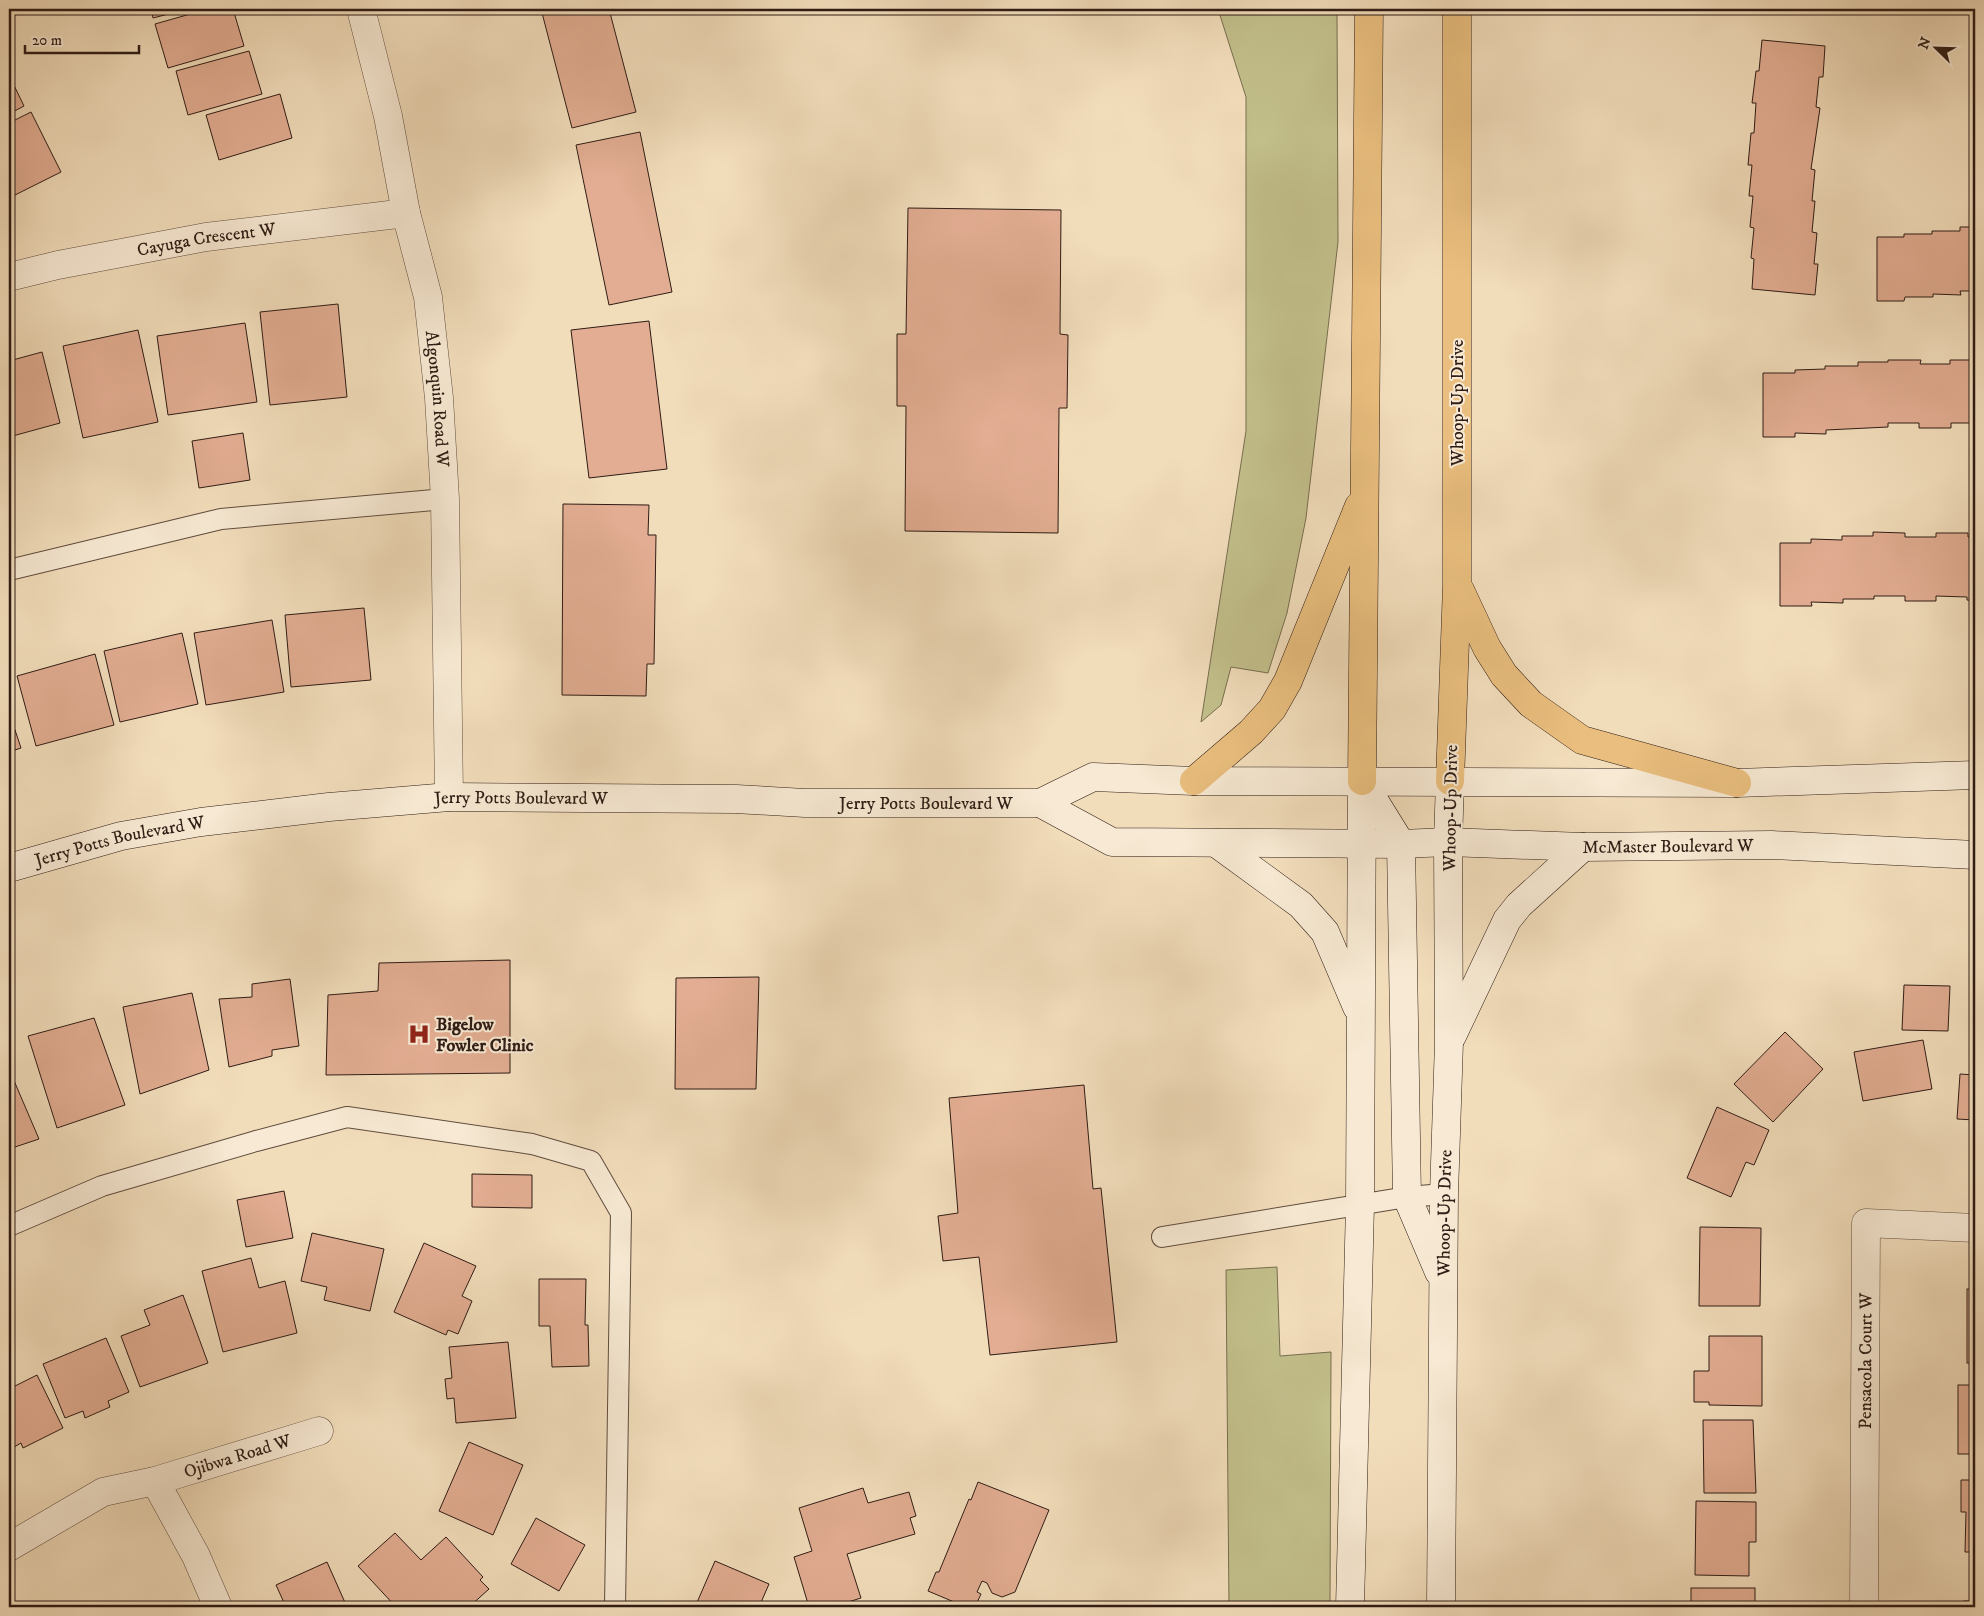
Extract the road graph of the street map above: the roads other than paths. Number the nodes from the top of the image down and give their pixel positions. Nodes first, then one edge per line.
1 (361, 9) edge
2 (1369, 9) edge
3 (1457, 9) edge
4 (406, 213) junction
5 (9, 277) edge
6 (1366, 490) junction
7 (445, 499) junction
8 (9, 570) edge
9 (1457, 585) junction
10 (1975, 775) edge
11 (1194, 781) junction
12 (1362, 781) junction
13 (1450, 781) junction
14 (1737, 783) junction
15 (449, 797) junction
16 (1040, 803) junction
17 (1448, 842) junction
18 (1216, 844) junction
19 (1361, 844) junction
20 (1401, 844) junction
21 (1583, 847) junction
22 (1975, 855) edge
23 (9, 868) edge
24 (1362, 1017) junction
25 (1449, 1042) junction
26 (1444, 1194) junction
27 (1407, 1197) junction
28 (1360, 1205) junction
29 (9, 1226) edge
30 (1975, 1228) edge
31 (1162, 1237) dead end
32 (1443, 1280) junction
33 (319, 1431) dead end
34 (156, 1481) junction
35 (9, 1546) edge
36 (218, 1607) edge
37 (615, 1607) edge
38 (1350, 1607) edge
39 (1441, 1607) edge
40 (1864, 1607) edge

1 - 4 street, Algonquin Road W
2 - 6 highway
3 - 9 highway, Whoop-Up Drive
4 - 5 street, Cayuga Crescent W
4 - 7 street, Algonquin Road W
6 - 11 highway
6 - 12 highway
7 - 8 lane
7 - 15 street, Algonquin Road W
9 - 13 highway, Whoop-Up Drive
9 - 14 highway
10 - 14 street
11 - 12 street, Jerry Potts Boulevard W
11 - 16 street, Jerry Potts Boulevard W
12 - 13 street
12 - 19 street
12 - 20 street
13 - 14 street
13 - 17 street, Whoop-Up Drive
15 - 16 street, Jerry Potts Boulevard W
15 - 23 street, Jerry Potts Boulevard W
16 - 18 street, Jerry Potts Boulevard W
17 - 20 street, McMaster Boulevard W
17 - 21 street, McMaster Boulevard W
17 - 25 street, Whoop-Up Drive
18 - 19 street, Jerry Potts Boulevard W
18 - 24 street
19 - 20 street, McMaster Boulevard W
19 - 24 street
20 - 27 street
21 - 22 street, McMaster Boulevard W
21 - 25 street
24 - 28 street
25 - 26 street, Whoop-Up Drive
26 - 27 lane
26 - 32 street, Whoop-Up Drive
27 - 28 lane
27 - 32 street
28 - 31 lane
28 - 38 street
29 - 37 lane
30 - 40 street, Pensacola Court W
32 - 39 street, Whoop-Up Drive
33 - 34 street, Ojibwa Road W
34 - 35 street, Ojibwa Road W
34 - 36 street

